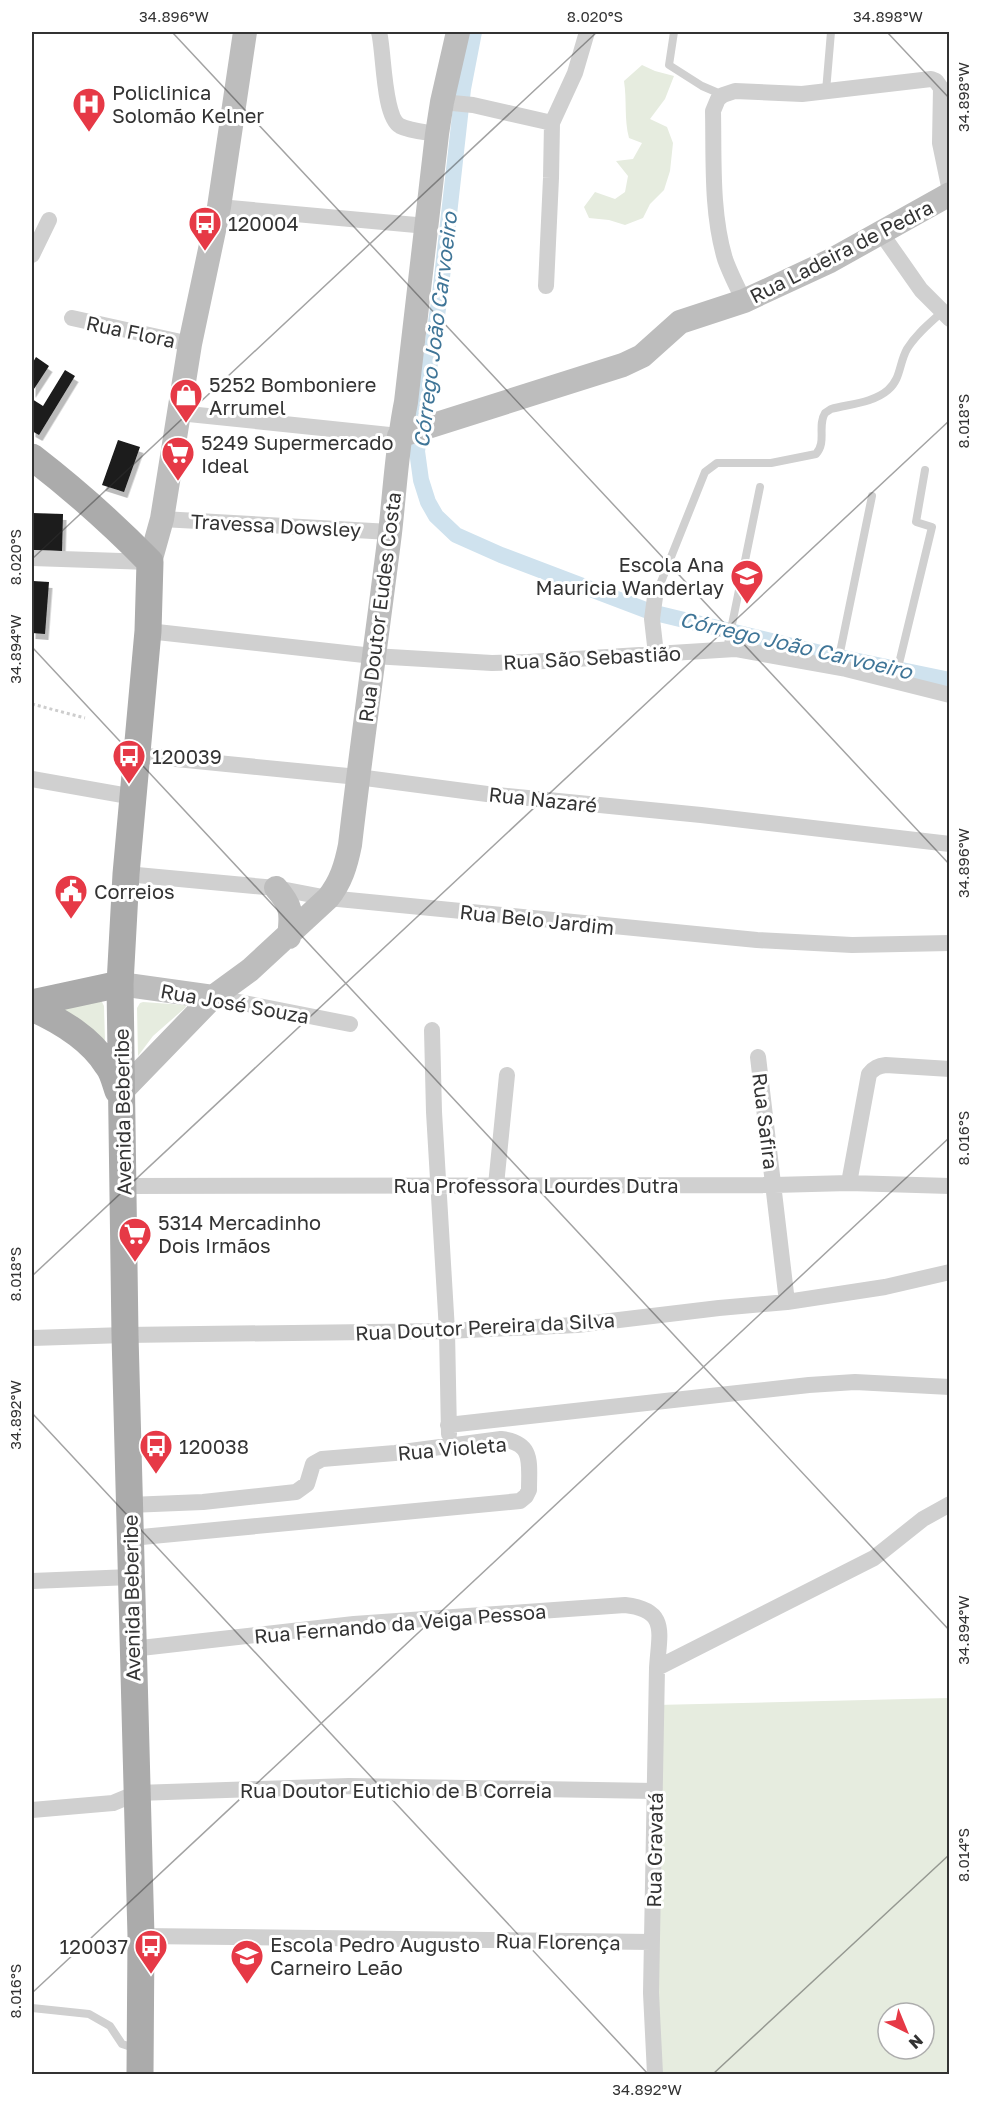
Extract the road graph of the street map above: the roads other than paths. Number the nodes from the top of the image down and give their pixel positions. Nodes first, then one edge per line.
1 (245, 32) edge
2 (379, 32) edge
3 (458, 32) edge
4 (587, 32) edge
5 (674, 32) edge
6 (831, 32) edge
7 (826, 91) junction
8 (723, 95) junction
9 (447, 103) junction
10 (552, 123) junction
11 (437, 134) junction
12 (950, 192) edge
13 (219, 207) junction
14 (49, 220) dead end
15 (427, 226) junction
16 (881, 233) junction
17 (32, 255) edge
18 (546, 286) dead end
19 (744, 301) junction
20 (947, 314) edge
21 (72, 318) dead end
22 (190, 344) junction
23 (179, 413) junction
24 (405, 434) junction
25 (32, 457) edge
26 (925, 470) dead end
27 (760, 487) dead end
28 (872, 496) dead end
29 (162, 519) junction
30 (390, 532) junction
31 (32, 558) edge
32 (150, 562) junction
33 (655, 597) joint
34 (148, 631) junction
35 (727, 649) junction
36 (656, 654) junction
37 (373, 656) junction
38 (837, 667) junction
39 (895, 680) junction
40 (950, 694) edge
41 (136, 755) junction
42 (358, 777) junction
43 (32, 779) edge
44 (134, 797) junction
45 (950, 844) edge
46 (126, 874) junction
47 (276, 888) junction
48 (328, 898) junction
49 (288, 937) junction
50 (950, 944) edge
51 (120, 984) junction
52 (213, 997) junction
53 (32, 1003) edge
54 (32, 1008) edge
55 (350, 1024) dead end
56 (432, 1030) dead end
57 (758, 1057) dead end
58 (950, 1069) edge
59 (507, 1075) dead end
60 (122, 1097) junction
61 (849, 1183) junction
62 (496, 1185) junction
63 (774, 1185) junction
64 (123, 1186) junction
65 (440, 1186) junction
66 (950, 1186) edge
67 (950, 1272) edge
68 (787, 1302) junction
69 (447, 1331) junction
70 (125, 1335) junction
71 (32, 1338) edge
72 (950, 1387) edge
73 (449, 1435) junction
74 (950, 1504) edge
75 (129, 1505) junction
76 (131, 1539) junction
77 (131, 1577) junction
78 (32, 1581) edge
79 (659, 1626) joint
80 (132, 1649) junction
81 (657, 1668) junction
82 (656, 1791) junction
83 (137, 1793) junction
84 (32, 1810) edge
85 (141, 1936) junction
86 (652, 1942) junction
87 (32, 2008) edge
88 (140, 2062) edge
89 (655, 2074) edge

1 - 13 street
2 - 11 street
3 - 9 street, Rua Doutor Eudes Costa
4 - 10 street
5 - 8 lane
6 - 7 lane
7 - 8 street
7 - 12 street
8 - 19 street
9 - 10 street
9 - 11 street, Rua Doutor Eudes Costa
10 - 18 street
11 - 15 street, Rua Doutor Eudes Costa
12 - 16 street, Rua Ladeira de Pedra
13 - 15 street
13 - 22 street
14 - 17 street
15 - 24 street, Rua Doutor Eudes Costa
16 - 19 street, Rua Ladeira de Pedra
16 - 20 street
19 - 24 street, Rua Ladeira de Pedra
20 - 33 lane
21 - 22 street, Rua Flora
22 - 23 street
23 - 24 street
23 - 29 street
24 - 30 street, Rua Doutor Eudes Costa
25 - 32 main road
26 - 39 lane
27 - 35 lane
28 - 38 lane
29 - 30 street, Travessa Dowsley
29 - 32 street
30 - 37 street, Rua Doutor Eudes Costa
31 - 32 street
32 - 34 main road, Avenida Beberibe
33 - 36 street
34 - 37 street, Rua São Sebastião
34 - 41 main road, Avenida Beberibe
35 - 36 street, Rua São Sebastião
35 - 38 street, Rua São Sebastião
36 - 37 street, Rua São Sebastião
37 - 42 street, Rua Doutor Eudes Costa
38 - 39 street, Rua São Sebastião
39 - 40 street, Rua São Sebastião
41 - 42 street, Rua Nazaré
41 - 44 main road, Avenida Beberibe
42 - 45 street, Rua Nazaré
42 - 48 street, Rua Doutor Eudes Costa
43 - 44 street
44 - 46 main road, Avenida Beberibe
46 - 47 street, Rua Belo Jardim
46 - 51 main road, Avenida Beberibe
47 - 48 street, Rua Belo Jardim
47 - 49 street
48 - 49 street, Rua Doutor Eudes Costa
48 - 50 street, Rua Belo Jardim
49 - 52 street, Rua Doutor Eudes Costa
51 - 52 street, Rua José Souza
51 - 53 main road
51 - 60 main road, Avenida Beberibe
52 - 55 street, Rua José Souza
52 - 60 street, Rua Doutor Eudes Costa
54 - 60 main road
56 - 65 street, Rua Violeta
57 - 63 street, Rua Safira
58 - 61 street
59 - 62 street
60 - 64 main road, Avenida Beberibe
61 - 63 street, Rua Professora Lourdes Dutra
61 - 66 street, Rua Professora Lourdes Dutra
62 - 63 street, Rua Professora Lourdes Dutra
62 - 65 street, Rua Professora Lourdes Dutra
63 - 68 street, Rua Safira
64 - 65 street, Rua Professora Lourdes Dutra
64 - 70 main road, Avenida Beberibe
65 - 69 street, Rua Violeta
67 - 68 street, Rua Doutor Pereira da Silva
68 - 69 street, Rua Doutor Pereira da Silva
69 - 70 street, Rua Doutor Pereira da Silva
69 - 73 street, Rua Violeta
70 - 71 street, Rua Doutor Pereira da Silva
70 - 75 main road, Avenida Beberibe
72 - 73 street
73 - 75 street, Rua Violeta
73 - 76 street, Rua Violeta
74 - 81 street
75 - 76 main road, Avenida Beberibe
76 - 77 main road, Avenida Beberibe
77 - 78 street
77 - 80 main road, Avenida Beberibe
79 - 80 street, Rua Fernando da Veiga Pessoa
79 - 81 street, Rua Gravatá
80 - 83 main road, Avenida Beberibe
81 - 82 street, Rua Gravatá
82 - 83 street, Rua Doutor Eutichio de B Correia
82 - 86 street, Rua Gravatá
83 - 84 street, Rua Doutor Eutichio de B Correia
83 - 85 main road, Avenida Beberibe
85 - 86 street, Rua Florença
85 - 88 main road, Avenida Beberibe
86 - 89 street, Rua Gravatá
87 - 88 lane

